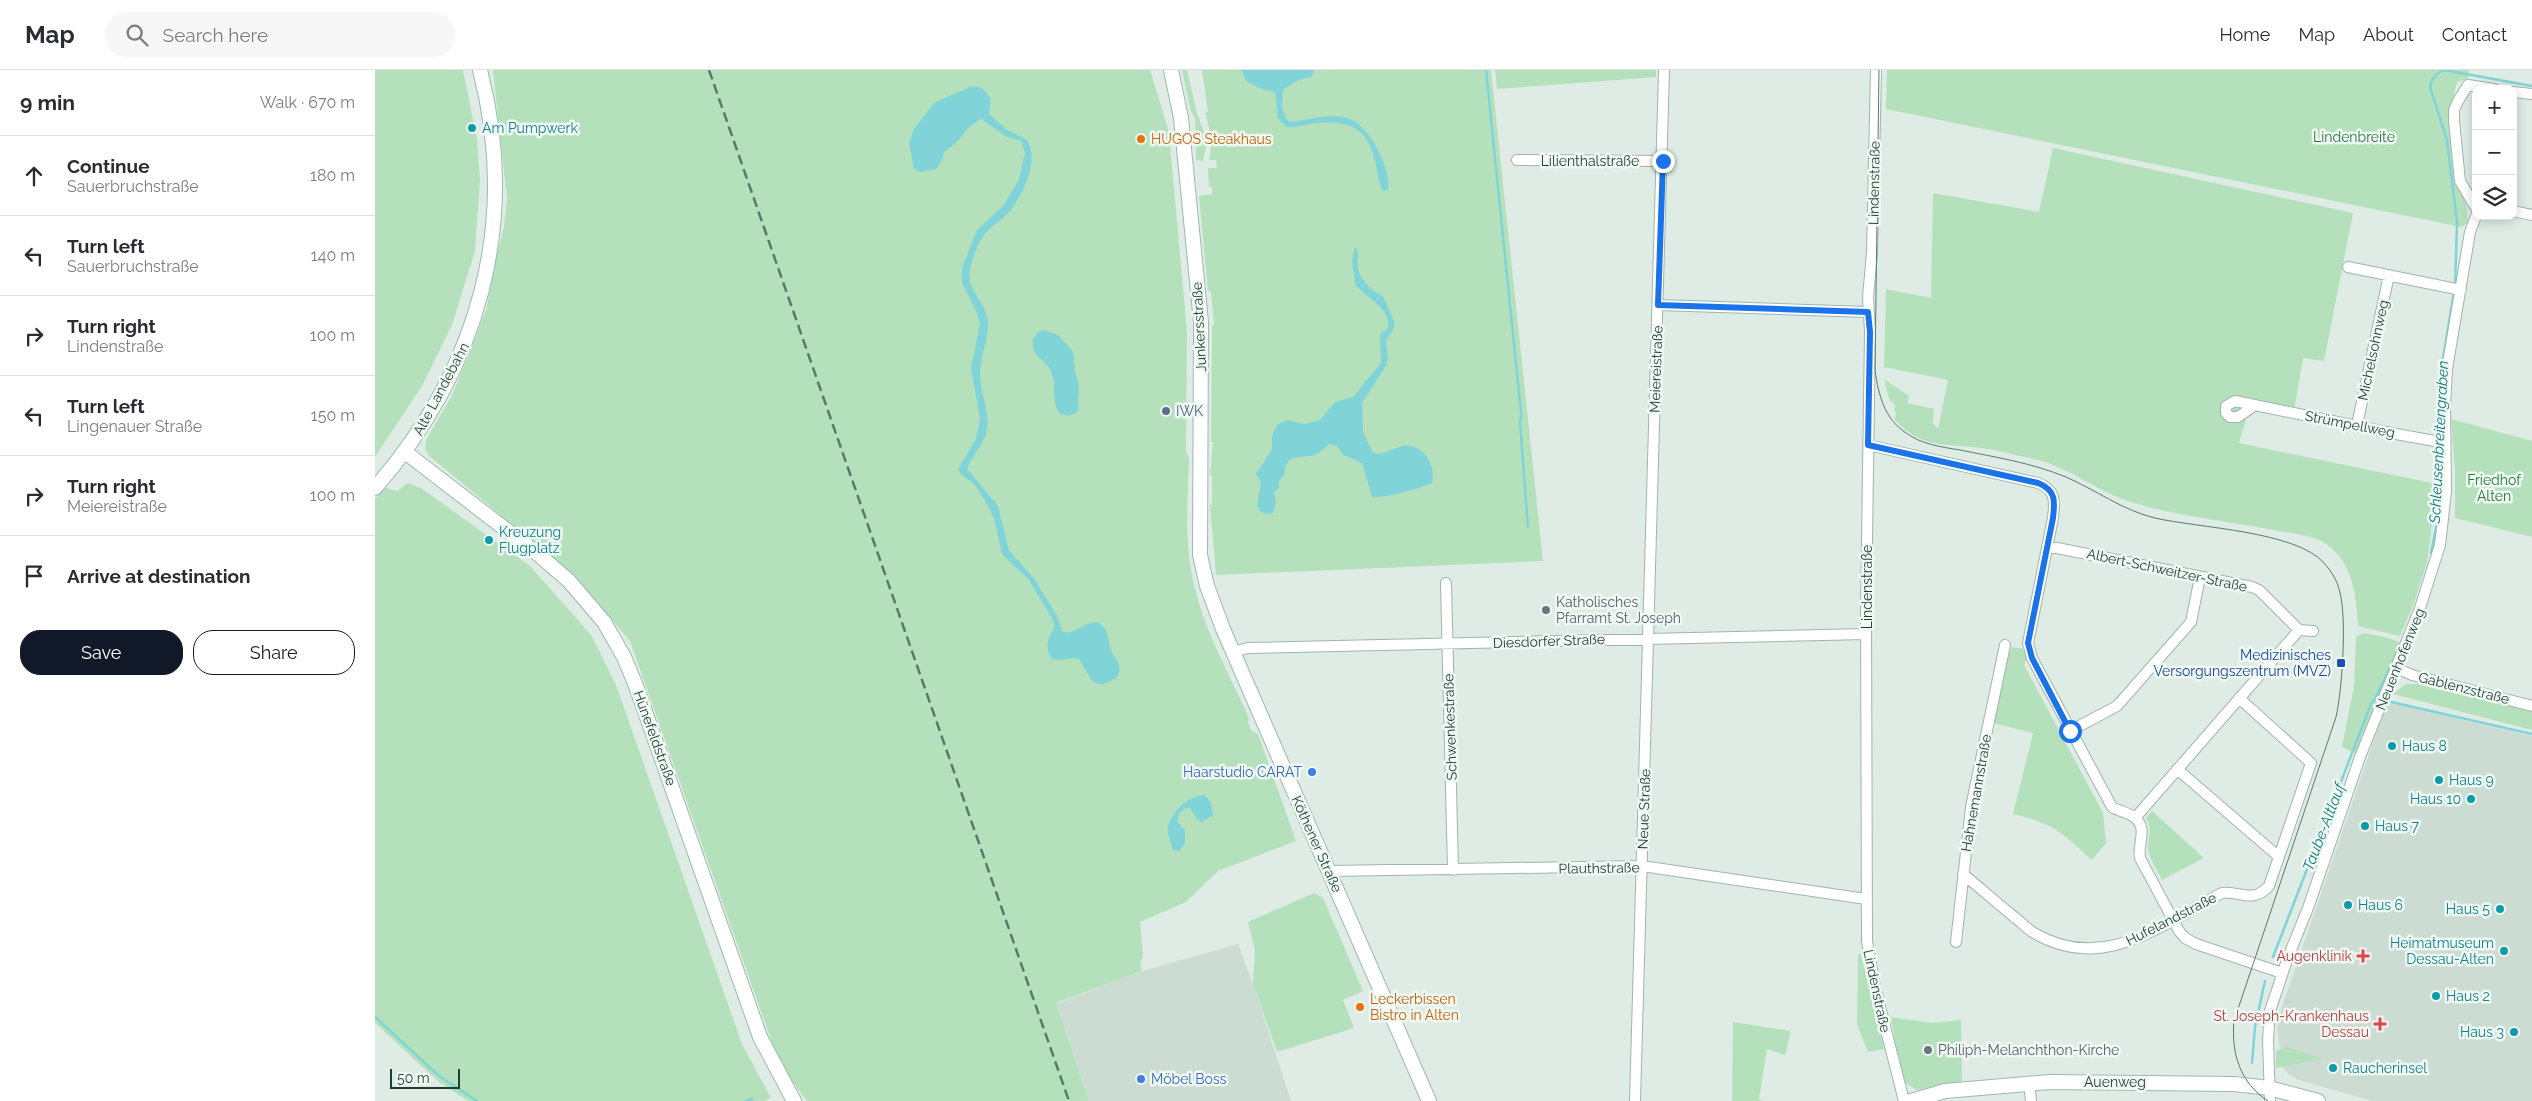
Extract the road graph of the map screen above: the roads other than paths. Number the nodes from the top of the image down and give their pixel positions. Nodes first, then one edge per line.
1 (480, 70) edge
2 (1171, 70) edge
3 (1664, 70) edge
4 (1876, 70) edge
5 (2472, 86) edge
6 (2517, 92) edge
7 (2532, 94) edge
8 (1517, 160) dead end
9 (1663, 161) junction
10 (2472, 201) edge
11 (2517, 212) edge
12 (2532, 215) edge
13 (2474, 220) edge
14 (2348, 267) dead end
15 (2389, 275) junction
16 (2457, 289) junction
17 (1658, 305) junction
18 (1868, 312) junction
19 (2255, 405) dead end
20 (2357, 426) junction
21 (2446, 440) junction
22 (1868, 445) junction
23 (405, 452) junction
24 (375, 488) edge
25 (2047, 546) junction
26 (2201, 577) junction
27 (1446, 584) dead end
28 (1207, 586) joint
29 (2299, 630) junction
30 (2313, 631) dead end
31 (1866, 634) junction
32 (1648, 638) junction
33 (1447, 645) junction
34 (2005, 645) dead end
35 (1233, 652) junction
36 (2396, 668) junction
37 (2239, 698) junction
38 (2532, 706) edge
39 (2070, 731) junction
40 (2177, 769) junction
41 (2135, 818) junction
42 (2279, 857) junction
43 (1642, 866) junction
44 (1453, 870) junction
45 (1329, 871) junction
46 (1963, 874) junction
47 (1866, 899) junction
48 (2173, 921) junction
49 (1956, 942) dead end
50 (2282, 973) junction
51 (2029, 1083) junction
52 (2269, 1095) edge
53 (794, 1101) edge
54 (1429, 1101) edge
55 (1635, 1101) edge
56 (1904, 1101) edge
57 (1911, 1101) edge
58 (2031, 1101) edge
59 (2318, 1101) edge

1 - 23 main road, Alte Landebahn
2 - 28 main road, Junkersstraße
3 - 9 street, Meiereistraße
4 - 18 street, Lindenstraße
5 - 10 street
6 - 7 street
8 - 9 street, Lilienthalstraße
9 - 17 street, Meiereistraße
11 - 12 street
13 - 16 street, Neuenhofenweg
14 - 15 street
15 - 16 street
15 - 20 street, Michelsohnweg
16 - 21 street, Neuenhofenweg
17 - 18 street
17 - 32 street, Meiereistraße
18 - 22 street, Lindenstraße
19 - 20 street, Strümpellweg
20 - 21 street, Strümpellweg
21 - 36 street, Neuenhofenweg
22 - 25 street
22 - 31 street, Lindenstraße
23 - 24 main road, Alte Landebahn
23 - 53 main road, Hünefeldstraße
25 - 26 street, Albert-Schweitzer-Straße
25 - 39 street
26 - 29 street, Albert-Schweitzer-Straße
26 - 39 street
27 - 33 street, Schwenkestraße
28 - 35 main road, Köthener Straße
29 - 30 street
29 - 37 street
31 - 32 street, Diesdorfer Straße
31 - 47 street, Lindenstraße
32 - 33 street, Diesdorfer Straße
32 - 43 street, Neue Straße
33 - 35 street, Diesdorfer Straße
33 - 44 street, Schwenkestraße
34 - 46 street, Hahnemannstraße
35 - 45 main road, Köthener Straße
36 - 38 street, Gablenzstraße
36 - 50 street, Neuenhofenweg
37 - 40 street
37 - 42 street, Hufelandstraße
39 - 41 street
40 - 41 street
40 - 42 street
41 - 48 street
42 - 48 street, Hufelandstraße
43 - 44 street, Plauthstraße
43 - 47 street, Plauthstraße
43 - 55 street, Neue Straße
44 - 45 street, Plauthstraße
45 - 54 main road, Köthener Straße
46 - 48 street, Hufelandstraße
46 - 49 street, Hahnemannstraße
47 - 56 street, Lindenstraße
48 - 50 street
50 - 52 street, Neuenhofenweg
51 - 52 main road, Auenweg
51 - 57 main road, Auenweg
51 - 58 street
52 - 59 main road, Auenweg

